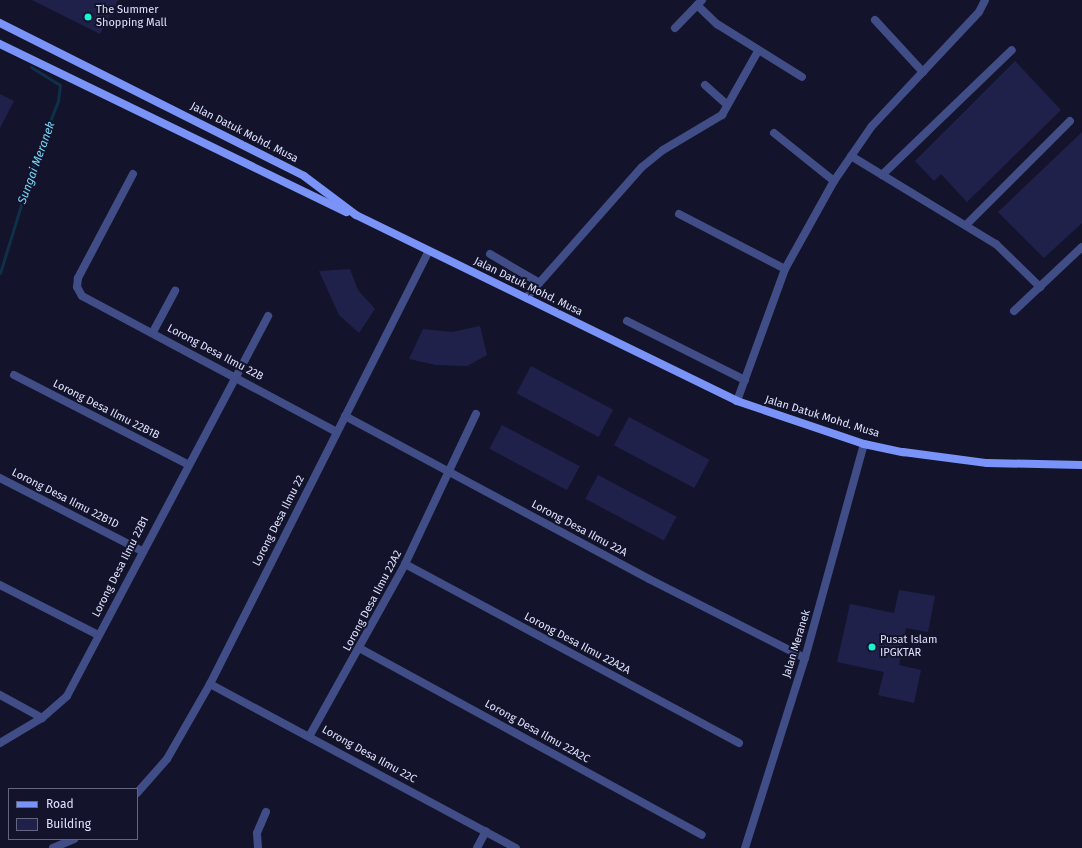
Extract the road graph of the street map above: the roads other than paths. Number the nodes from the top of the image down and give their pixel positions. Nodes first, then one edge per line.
1 (985, 0) edge
2 (700, 3) edge
3 (875, 20) dead end
4 (0, 23) edge
5 (675, 28) dead end
6 (0, 44) edge
7 (1012, 50) dead end
8 (758, 51) junction
9 (924, 72) junction
10 (802, 77) dead end
11 (704, 85) dead end
12 (727, 105) junction
13 (1070, 121) dead end
14 (774, 133) dead end
15 (851, 156) junction
16 (133, 174) dead end
17 (882, 175) junction
18 (834, 181) junction
19 (679, 214) dead end
20 (356, 215) junction
21 (966, 225) junction
22 (1082, 247) edge
23 (430, 251) junction
24 (490, 254) dead end
25 (785, 269) junction
26 (538, 282) junction
27 (1040, 287) junction
28 (175, 291) dead end
29 (526, 298) junction
30 (1014, 311) dead end
31 (268, 316) dead end
32 (627, 321) dead end
33 (153, 332) junction
34 (14, 375) dead end
35 (234, 375) junction
36 (745, 380) junction
37 (737, 401) junction
38 (476, 414) dead end
39 (345, 416) junction
40 (337, 432) junction
41 (864, 444) junction
42 (187, 464) junction
43 (1082, 465) edge
44 (449, 473) junction
45 (0, 478) edge
46 (142, 550) junction
47 (405, 564) junction
48 (0, 585) edge
49 (98, 635) junction
50 (361, 648) junction
51 (805, 658) junction
52 (210, 684) junction
53 (0, 695) edge
54 (42, 718) junction
55 (310, 736) junction
56 (739, 743) dead end
57 (0, 744) edge
58 (138, 792) edge
59 (266, 812) dead end
60 (486, 831) junction
61 (702, 835) dead end
62 (72, 840) edge
63 (53, 848) edge
64 (258, 848) edge
65 (477, 848) edge
66 (516, 848) edge
67 (745, 848) edge

1 - 9 street
2 - 5 street
2 - 8 street
3 - 9 street
4 - 20 main road, Jalan Datuk Mohd. Musa
6 - 20 main road
7 - 17 street
8 - 10 street
8 - 12 street
9 - 15 street
11 - 12 street
12 - 26 street
13 - 21 street
14 - 18 street
15 - 17 street
15 - 18 street
16 - 33 street, Lorong Desa Ilmu 22B
17 - 21 street
18 - 25 street
19 - 25 street
20 - 23 main road, Jalan Datuk Mohd. Musa
21 - 27 street
22 - 27 street
23 - 29 main road, Jalan Datuk Mohd. Musa
23 - 39 street, Lorong Desa Ilmu 22
24 - 26 street
25 - 36 street
26 - 29 street
27 - 30 street
28 - 33 street
29 - 37 main road, Jalan Datuk Mohd. Musa
31 - 35 street, Lorong Desa Ilmu 22B1
32 - 36 street
33 - 35 street, Lorong Desa Ilmu 22B
34 - 42 street, Lorong Desa Ilmu 22B1B
35 - 40 street, Lorong Desa Ilmu 22B
35 - 42 street, Lorong Desa Ilmu 22B1
36 - 37 street
37 - 41 main road, Jalan Datuk Mohd. Musa
38 - 44 street, Lorong Desa Ilmu 22A2
39 - 40 street, Lorong Desa Ilmu 22
39 - 44 street, Lorong Desa Ilmu 22A
40 - 52 street, Lorong Desa Ilmu 22
41 - 43 main road, Jalan Datuk Mohd. Musa
41 - 51 street, Jalan Meranek
42 - 46 street, Lorong Desa Ilmu 22B1
44 - 47 street, Lorong Desa Ilmu 22A2
44 - 51 street, Lorong Desa Ilmu 22A
45 - 46 street, Lorong Desa Ilmu 22B1D
46 - 49 street, Lorong Desa Ilmu 22B1
47 - 50 street, Lorong Desa Ilmu 22A2
47 - 56 street, Lorong Desa Ilmu 22A2A
48 - 49 street
49 - 54 street, Lorong Desa Ilmu 22B1
50 - 55 street, Lorong Desa Ilmu 22A2
50 - 61 street, Lorong Desa Ilmu 22A2C
51 - 67 street, Jalan Meranek
52 - 55 street, Lorong Desa Ilmu 22C
52 - 58 street, Lorong Desa Ilmu 22
53 - 54 street
54 - 57 street, Lorong Desa Ilmu 22B1
55 - 60 street, Lorong Desa Ilmu 22C
59 - 64 street
60 - 65 street
60 - 66 street, Lorong Desa Ilmu 22C
62 - 63 street

